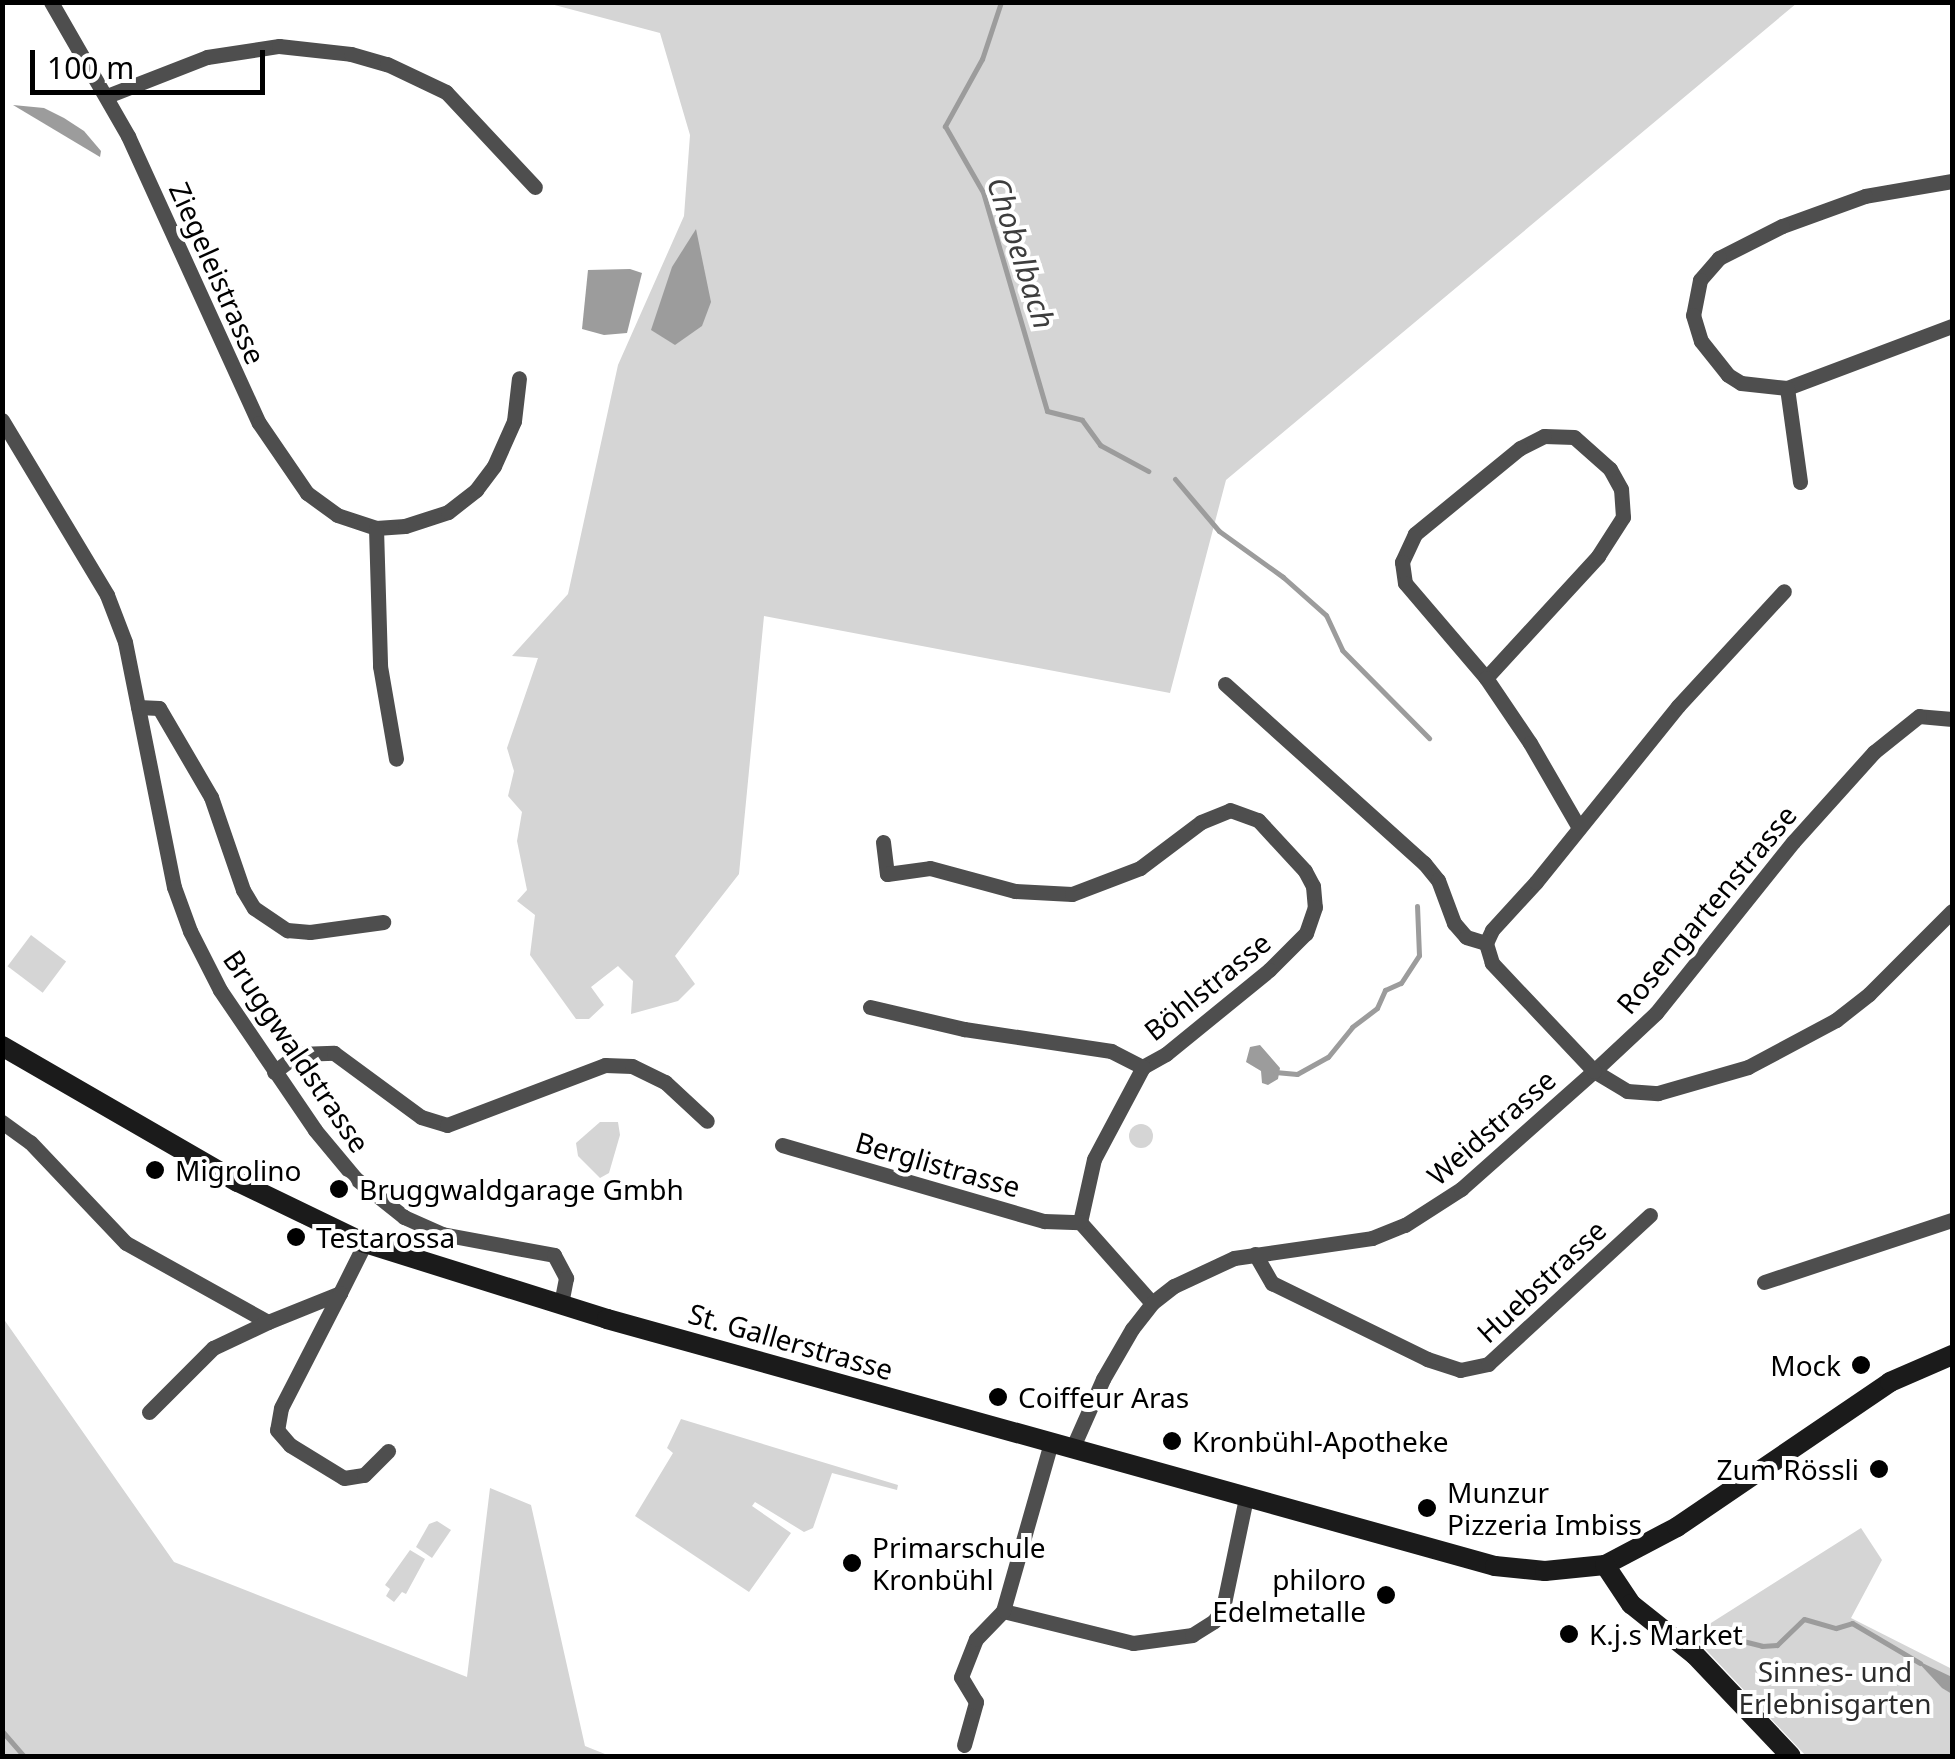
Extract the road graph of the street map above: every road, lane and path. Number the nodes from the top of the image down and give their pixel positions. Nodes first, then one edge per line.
1 (51, 2) edge
2 (107, 96) junction
3 (1952, 181) edge
4 (536, 187) dead end
5 (1952, 326) edge
6 (519, 378) dead end
7 (1787, 388) junction
8 (2, 420) edge
9 (1800, 482) dead end
10 (376, 528) junction
11 (1784, 591) dead end
12 (1486, 678) junction
13 (1225, 684) dead end
14 (138, 707) junction
15 (1952, 719) edge
16 (396, 759) dead end
17 (1579, 828) junction
18 (882, 842) dead end
19 (1952, 912) edge
20 (383, 922) dead end
21 (1486, 943) junction
22 (870, 1007) dead end
23 (2, 1046) edge
24 (1143, 1067) junction
25 (274, 1072) junction
26 (1594, 1072) junction
27 (707, 1121) dead end
28 (2, 1122) edge
29 (782, 1145) dead end
30 (1650, 1215) dead end
31 (1952, 1220) edge
32 (1080, 1222) junction
33 (365, 1243) junction
34 (1255, 1254) junction
35 (1764, 1282) dead end
36 (340, 1293) junction
37 (1152, 1303) junction
38 (561, 1304) junction
39 (268, 1322) junction
40 (1952, 1355) edge
41 (149, 1412) dead end
42 (1051, 1443) junction
43 (1072, 1449) junction
44 (388, 1451) dead end
45 (1246, 1498) junction
46 (1605, 1565) junction
47 (1004, 1611) junction
48 (964, 1745) dead end
49 (1791, 1756) edge

1 - 2 street, Ziegeleistrasse
2 - 4 street
2 - 10 street, Ziegeleistrasse
3 - 7 street
5 - 7 street
6 - 10 street, Ziegeleistrasse
7 - 9 street
8 - 14 street, Bruggwaldstrasse
10 - 16 street
11 - 17 street
12 - 12 street
12 - 17 street
13 - 21 street, Weidstrasse
14 - 20 street
14 - 25 street, Bruggwaldstrasse
15 - 26 street, Rosengartenstrasse
17 - 21 street
18 - 24 street, Böhlstrasse
19 - 26 street
21 - 26 street, Weidstrasse
22 - 24 street
23 - 33 main road, St. Gallerstrasse
24 - 32 street, Böhlstrasse
25 - 27 street
25 - 38 street, Bruggwaldstrasse
26 - 34 street, Weidstrasse
28 - 39 street
29 - 32 street, Berglistrasse
30 - 34 street, Huebstrasse
31 - 35 street
32 - 37 street
33 - 36 street
33 - 38 main road, St. Gallerstrasse
34 - 37 street, Weidstrasse
36 - 39 street
36 - 44 street
37 - 43 street, Weidstrasse
38 - 42 main road, St. Gallerstrasse
39 - 41 street
40 - 46 main road
42 - 43 main road, St. Gallerstrasse
42 - 47 street
43 - 45 main road, St. Gallerstrasse
45 - 46 main road, St. Gallerstrasse
45 - 47 street
46 - 49 main road
47 - 48 street

